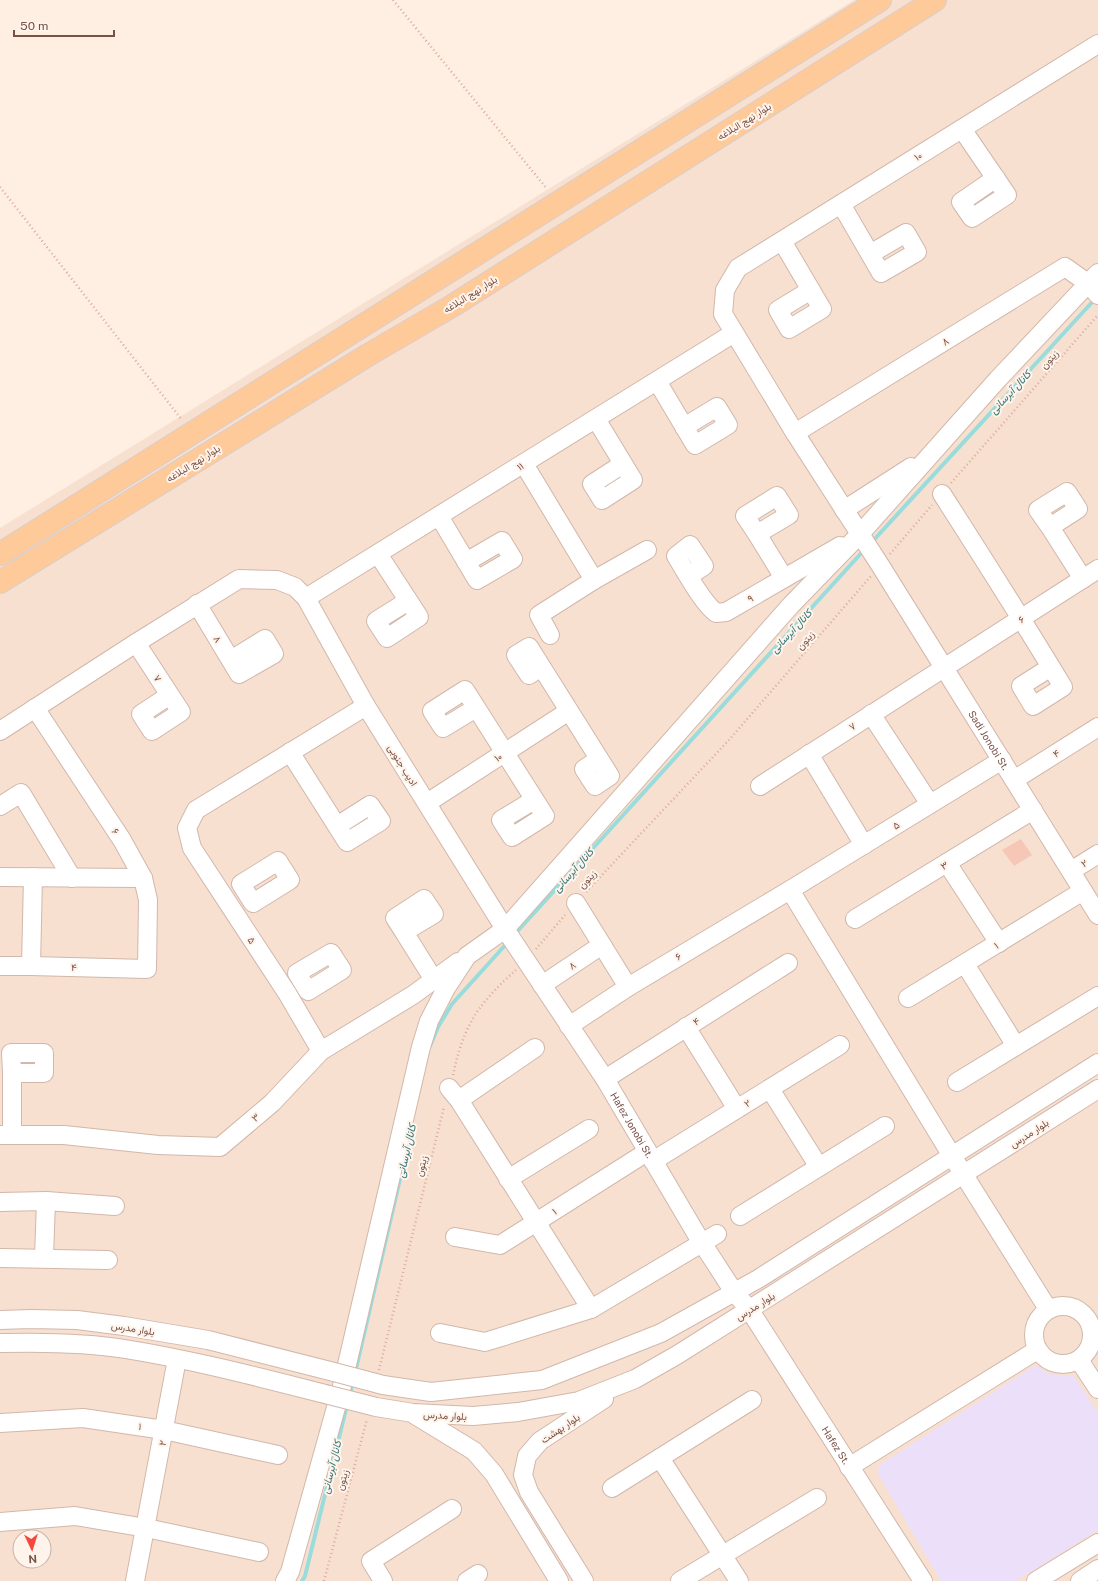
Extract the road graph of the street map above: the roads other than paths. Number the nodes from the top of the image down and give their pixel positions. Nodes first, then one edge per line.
1 (880, 0) edge
2 (935, 0) edge
3 (1098, 44) edge
4 (962, 129) junction
5 (996, 178) dead end
6 (841, 204) junction
7 (782, 241) junction
8 (870, 254) dead end
9 (738, 268) joint
10 (1094, 285) edge
11 (811, 290) dead end
12 (734, 333) junction
13 (657, 381) junction
14 (596, 419) junction
15 (684, 427) dead end
16 (795, 433) junction
17 (929, 456) junction
18 (524, 464) junction
19 (623, 464) dead end
20 (942, 494) road end
21 (844, 510) junction
22 (439, 516) junction
23 (1050, 527) dead end
24 (757, 534) dead end
25 (860, 534) junction
26 (690, 545) dead end
27 (647, 550) dead end
28 (0, 554) edge
29 (378, 554) junction
30 (466, 562) dead end
31 (1098, 569) edge
32 (784, 578) junction
33 (1083, 579) junction
34 (594, 580) junction
35 (0, 582) edge
36 (306, 598) junction
37 (408, 601) dead end
38 (197, 604) junction
39 (1021, 618) junction
40 (550, 635) dead end
41 (136, 643) junction
42 (235, 667) dead end
43 (541, 667) dead end
44 (1052, 667) dead end
45 (944, 668) junction
46 (170, 695) junction
47 (366, 706) junction
48 (35, 708) junction
49 (476, 708) dead end
50 (569, 711) junction
51 (871, 714) junction
52 (1098, 727) edge
53 (0, 731) edge
54 (290, 752) junction
55 (504, 753) junction
56 (809, 754) junction
57 (599, 759) dead end
58 (1002, 760) junction
59 (1014, 780) junction
60 (760, 786) dead end
61 (534, 800) dead end
62 (427, 803) junction
63 (930, 804) junction
64 (0, 806) edge
65 (1033, 810) junction
66 (337, 826) dead end
67 (864, 844) junction
68 (1098, 854) edge
69 (946, 863) junction
70 (1071, 871) junction
71 (0, 877) edge
72 (33, 878) junction
73 (72, 878) junction
74 (143, 878) junction
75 (790, 890) junction
76 (1083, 891) junction
77 (248, 894) dead end
78 (576, 903) road end
79 (230, 905) junction
80 (1098, 915) edge
81 (855, 919) dead end
82 (504, 929) junction
83 (404, 932) dead end
84 (999, 943) junction
85 (602, 945) junction
86 (467, 956) junction
87 (526, 960) joint
88 (788, 963) dead end
89 (965, 964) junction
90 (0, 966) edge
91 (31, 966) junction
92 (147, 969) joint
93 (434, 980) junction
94 (303, 983) dead end
95 (542, 985) junction
96 (628, 987) junction
97 (287, 993) junction
98 (1098, 996) edge
99 (908, 998) dead end
100 (568, 1026) junction
101 (686, 1027) junction
102 (840, 1045) dead end
103 (1016, 1046) junction
104 (535, 1048) dead end
105 (321, 1051) junction
106 (1098, 1064) edge
107 (12, 1073) dead end
108 (605, 1079) junction
109 (957, 1082) dead end
110 (1098, 1088) edge
111 (770, 1089) junction
112 (737, 1109) junction
113 (886, 1126) dead end
114 (589, 1129) dead end
115 (6, 1135) edge
116 (952, 1156) junction
117 (650, 1157) junction
118 (819, 1167) junction
119 (964, 1174) junction
120 (508, 1179) junction
121 (46, 1201) junction
122 (0, 1202) edge
123 (115, 1206) dead end
124 (740, 1216) dead end
125 (535, 1222) junction
126 (717, 1234) dead end
127 (455, 1237) dead end
128 (0, 1258) edge
129 (44, 1258) junction
130 (108, 1260) dead end
131 (734, 1292) junction
132 (749, 1309) junction
133 (1048, 1309) junction
134 (591, 1310) junction
135 (1092, 1314) edge
136 (0, 1320) edge
137 (440, 1333) dead end
138 (0, 1343) edge
139 (1037, 1350) junction
140 (178, 1359) junction
141 (1079, 1360) junction
142 (636, 1379) junction
143 (1098, 1389) edge
144 (752, 1400) dead end
145 (413, 1413) junction
146 (0, 1423) edge
147 (164, 1430) junction
148 (278, 1455) dead end
149 (660, 1458) junction
150 (849, 1467) junction
151 (612, 1488) dead end
152 (529, 1492) junction
153 (817, 1498) dead end
154 (511, 1501) junction
155 (452, 1509) dead end
156 (0, 1522) edge
157 (146, 1528) junction
158 (1098, 1543) edge
159 (259, 1552) dead end
160 (722, 1554) junction
161 (1098, 1569) edge
162 (136, 1581) edge
163 (285, 1581) edge
164 (383, 1581) edge
165 (559, 1581) edge
166 (584, 1581) edge
167 (680, 1581) edge
168 (739, 1581) edge
169 (923, 1581) edge
170 (1036, 1581) edge
171 (1080, 1581) edge

1 - 28 main road
2 - 35 main road, بلوار نهج البلاغه
3 - 4 street, ۱۰
4 - 5 street
4 - 6 street, ۱۰
6 - 7 street, ۱۰
6 - 8 street
7 - 9 street, ۱۰
7 - 11 street
9 - 12 street, Sadi Jonobi St.
10 - 16 street, ۸
10 - 17 street, ۳
12 - 13 street, ۱۱
12 - 16 street, Sadi Jonobi St.
13 - 14 street, ۱۱
13 - 15 street
14 - 18 street, ۱۱
14 - 19 street
16 - 21 street, Sadi Jonobi St.
17 - 21 street
17 - 25 street, ۳
18 - 22 street, ۱۱
18 - 34 street
20 - 39 street
21 - 25 street, Sadi Jonobi St.
22 - 29 street, ۱۱
22 - 30 street
23 - 33 street
24 - 32 street
25 - 32 street, ۹
25 - 45 street, Sadi Jonobi St.
25 - 82 street, ۳
26 - 32 street, ۹
27 - 34 street
29 - 36 street, ۱۱
29 - 37 street
31 - 33 street, ۶
33 - 39 street, ۶
34 - 40 street
36 - 38 street
36 - 47 street, ادیب جنوبی
38 - 41 street
38 - 42 street, ۸
39 - 44 street
39 - 45 street, ۶
41 - 46 street, ۷
41 - 48 street
43 - 50 street
45 - 51 street, ۷
45 - 58 street, Sadi Jonobi St.
46 - 46 street, ۷
47 - 54 street
47 - 62 street, ادیب جنوبی
48 - 53 street
48 - 74 street, ۶
49 - 55 street
50 - 55 street, ۱۰
50 - 57 street
51 - 56 street, ۷
51 - 63 street
52 - 59 street, ۴
54 - 66 street
54 - 79 street, ۵
55 - 61 street
55 - 62 street, ۱۰
56 - 60 street, ۷
56 - 67 street
58 - 59 street, Sadi Jonobi St.
58 - 63 street, ۵
59 - 65 street, Sadi Jonobi St.
62 - 82 street, ادیب جنوبی
63 - 67 street, ۵
64 - 73 street
65 - 69 street, ۳
65 - 70 street, Sadi Jonobi St.
67 - 75 street, ۵
68 - 70 street, ۲
69 - 81 street, ۳
69 - 84 street
70 - 76 street, Sadi Jonobi St.
71 - 72 street
72 - 73 street
72 - 91 street
73 - 74 street
74 - 92 street, ۶
75 - 96 street, ۶
75 - 116 street
76 - 80 street, Sadi Jonobi St.
76 - 84 street, ۱
77 - 79 street
78 - 85 street
79 - 97 street, ۵
82 - 86 street, ۳
82 - 87 street, ادیب جنوبی
83 - 93 street
84 - 89 street, ۱
85 - 95 street, ۸
85 - 96 street
86 - 93 street, ۳
86 - 163 street
87 - 95 street, Hafez Jonobi St.
88 - 101 street, ۴
89 - 99 street, ۱
89 - 103 street
90 - 91 street, ۴
91 - 92 street, ۴
93 - 105 street, ۳
94 - 97 street
95 - 100 street, Hafez Jonobi St.
96 - 100 street, ۶
97 - 105 street, ۵
98 - 103 street
100 - 108 street, Hafez Jonobi St.
101 - 108 street, ۴
101 - 112 street
102 - 111 street, ۲
103 - 109 street
104 - 120 street
105 - 115 street, ۳
106 - 116 street
107 - 115 street
108 - 117 street, Hafez Jonobi St.
110 - 119 street, بلوار مدرس
111 - 112 street, ۲
111 - 118 street
112 - 117 street, ۲
113 - 118 street
114 - 120 street
116 - 119 street
116 - 131 street
117 - 125 street, ۱
117 - 131 street, Hafez Jonobi St.
118 - 124 street
119 - 132 street, بلوار مدرس
119 - 133 street
120 - 125 street
121 - 122 street
121 - 123 street
121 - 129 street
125 - 127 street, ۱
125 - 134 street
126 - 134 street
128 - 129 street
129 - 130 street
131 - 132 street, Hafez Jonobi St.
131 - 136 street, بلوار مدرس, bridge
132 - 142 street, بلوار مدرس
132 - 150 street, Hafez St.
133 - 135 street
133 - 139 street
134 - 137 street
135 - 141 street
138 - 140 street
139 - 141 street
139 - 150 street
140 - 145 street, بلوار مدرس, bridge
140 - 147 street, ۲
141 - 143 street
142 - 145 street, بلوار مدرس
142 - 152 street, بلوار بهشت
144 - 149 street
145 - 154 street
146 - 147 street, ۱
147 - 148 street, ۱
147 - 157 street, ۲
149 - 151 street
149 - 160 street
150 - 169 street, Hafez St.
152 - 154 street
152 - 166 street, بلوار بهشت
153 - 160 street
154 - 165 street
155 - 164 street
156 - 157 street
157 - 159 street
157 - 162 street, ۲
158 - 170 street
160 - 167 street
160 - 168 street
161 - 171 street

